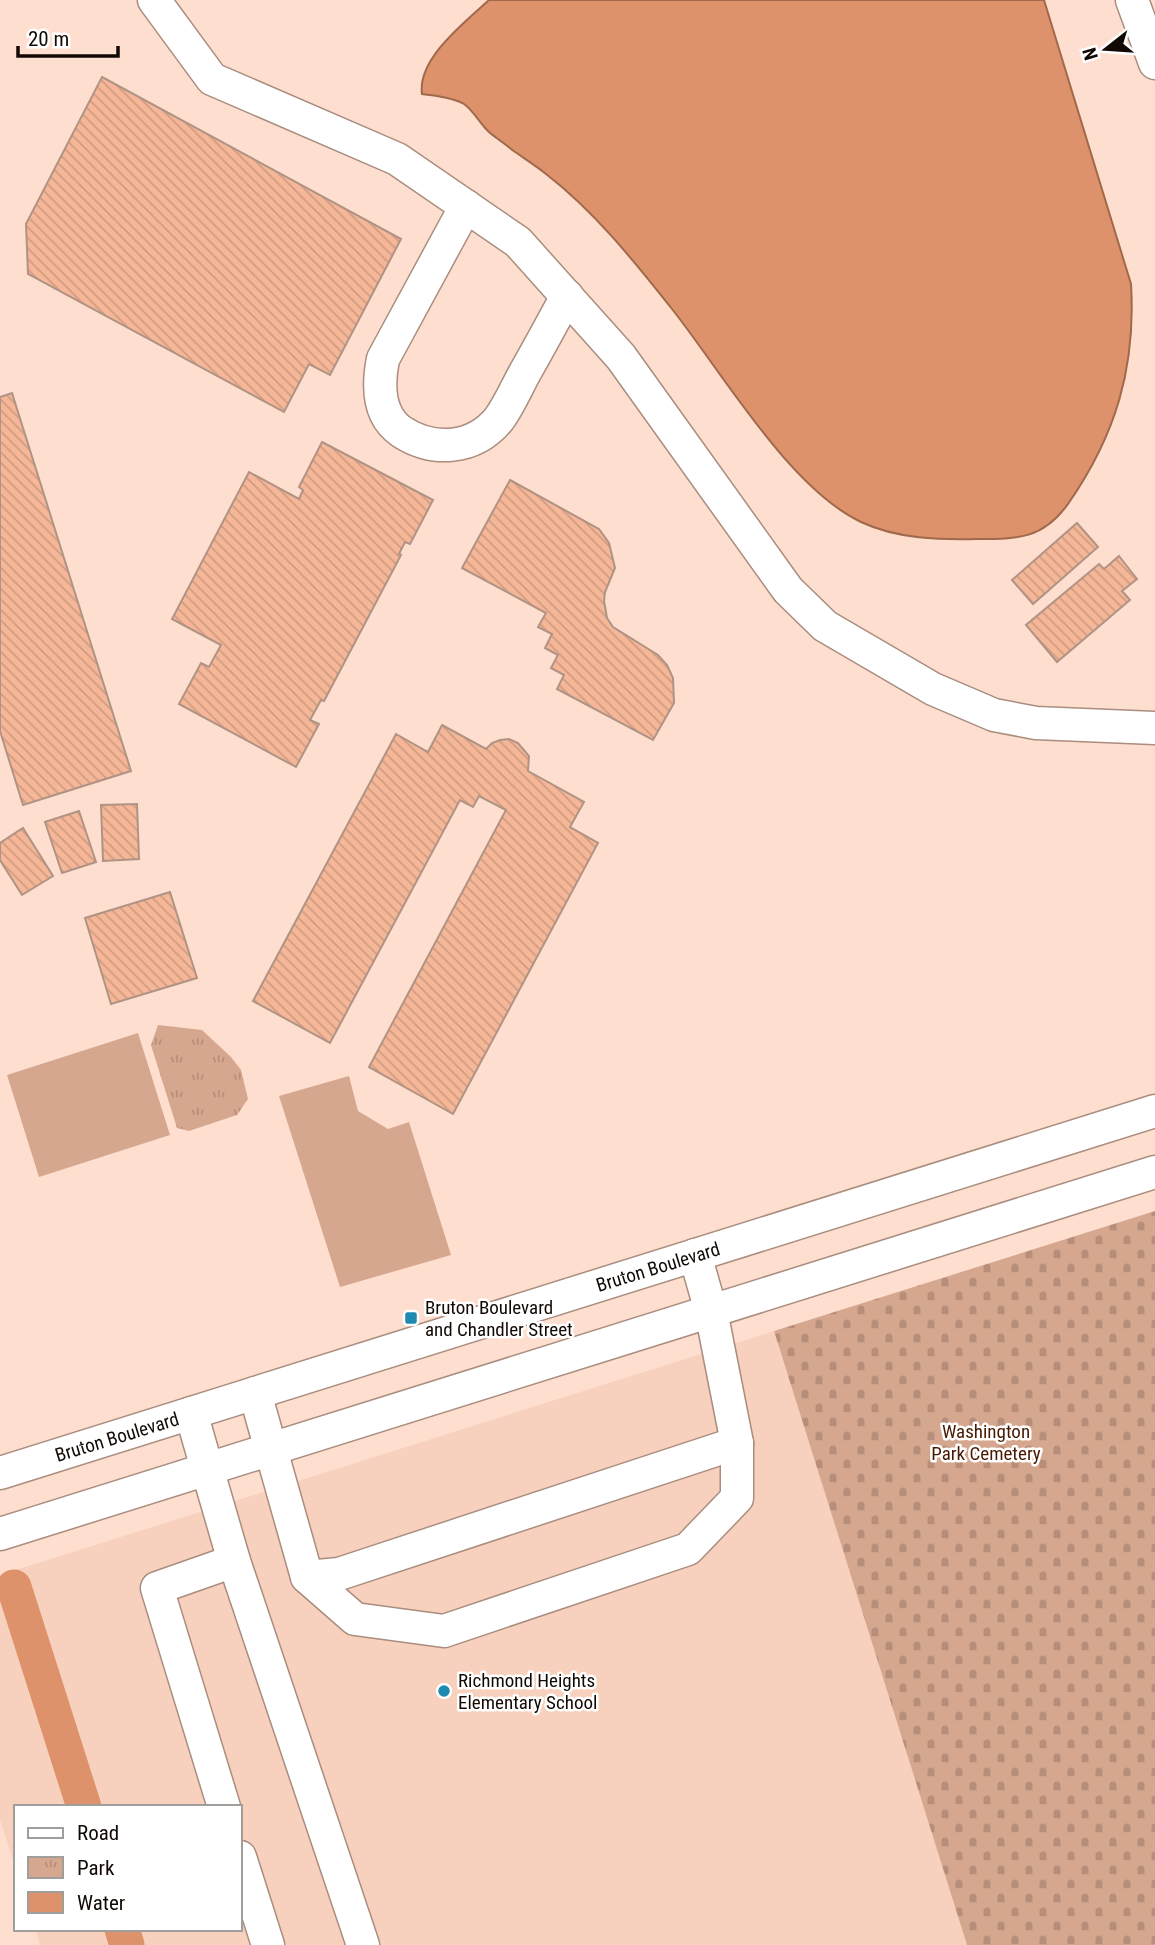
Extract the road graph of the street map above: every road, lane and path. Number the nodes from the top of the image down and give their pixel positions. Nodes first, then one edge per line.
1 (154, 0) edge
2 (1132, 0) edge
3 (1155, 63) edge
4 (466, 206) junction
5 (567, 296) junction
6 (1155, 728) edge
7 (1155, 1111) edge
8 (1155, 1172) edge
9 (695, 1255) junction
10 (711, 1311) junction
11 (255, 1393) junction
12 (191, 1413) junction
13 (737, 1443) junction
14 (272, 1449) junction
15 (208, 1469) junction
16 (0, 1473) edge
17 (0, 1534) edge
18 (234, 1560) junction
19 (307, 1577) junction
20 (223, 1805) edge
21 (242, 1863) edge
22 (268, 1945) edge
23 (363, 1945) edge

1 - 4 street
2 - 3 street
4 - 5 street
4 - 5 street
5 - 6 street
7 - 9 street, Bruton Boulevard
8 - 10 street
9 - 10 street
9 - 11 street, Bruton Boulevard
10 - 13 street
10 - 14 street
11 - 12 street, Bruton Boulevard
11 - 14 street
12 - 15 street
12 - 16 street, Bruton Boulevard
13 - 19 street
13 - 19 street
14 - 15 street
14 - 19 street
15 - 17 street
15 - 18 street
18 - 20 street
18 - 23 street
21 - 22 street

